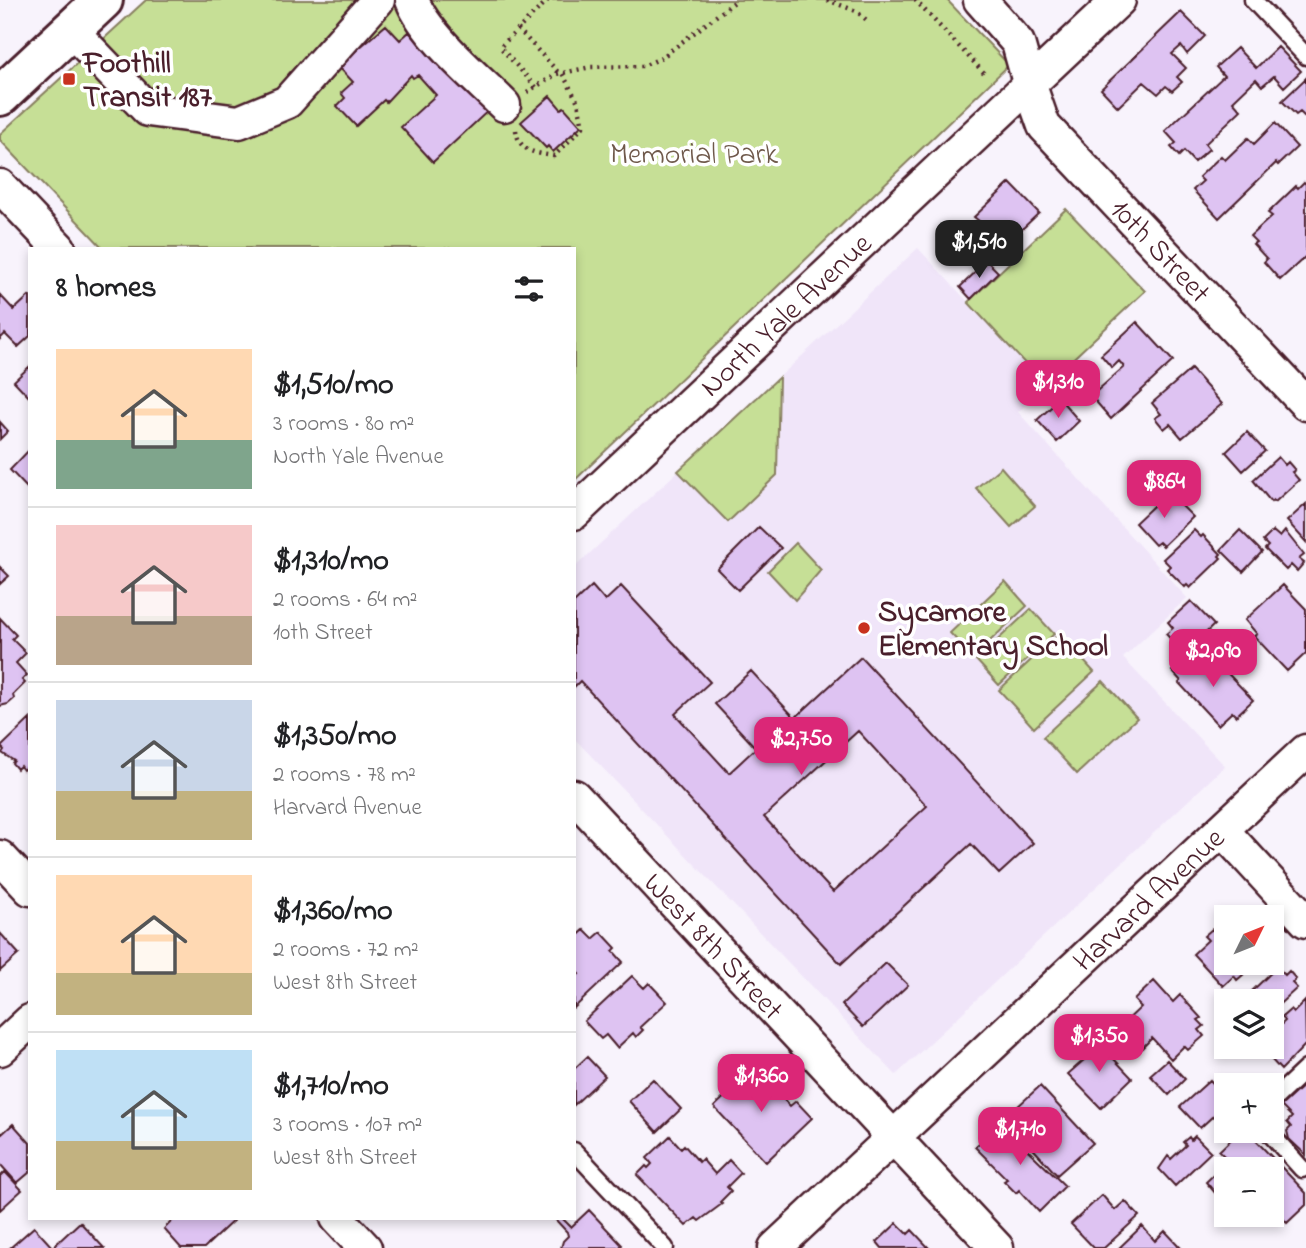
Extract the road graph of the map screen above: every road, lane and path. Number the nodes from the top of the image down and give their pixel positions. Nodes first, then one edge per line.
1 (103, 0) edge
2 (377, 0) edge
3 (412, 0) edge
4 (548, 0) edge
5 (737, 0) edge
6 (827, 0) edge
7 (915, 0) edge
8 (980, 0) edge
9 (1119, 0) edge
10 (1254, 0) edge
11 (869, 22) dead end
12 (518, 29) junction
13 (71, 30) junction
14 (1306, 56) edge
15 (561, 73) junction
16 (986, 75) dead end
17 (1030, 86) junction
18 (536, 87) junction
19 (0, 96) edge
20 (504, 105) junction
21 (0, 186) edge
22 (58, 247) edge
23 (1306, 404) edge
24 (576, 511) edge
25 (1306, 751) edge
26 (576, 798) edge
27 (1222, 830) junction
28 (0, 857) edge
29 (28, 887) edge
30 (1306, 921) edge
31 (28, 1023) edge
32 (0, 1049) edge
33 (1306, 1069) edge
34 (1284, 1090) edge
35 (893, 1136) junction
36 (1279, 1143) edge
37 (576, 1153) edge
38 (1302, 1169) dead end
39 (339, 1220) edge
40 (365, 1248) edge
41 (665, 1248) edge
42 (775, 1248) edge
43 (997, 1248) edge

1 - 13 main road
2 - 13 street
3 - 20 street
4 - 12 path
5 - 15 path
6 - 11 path
7 - 16 path
8 - 17 street, 10th Street
9 - 17 street, North Yale Avenue
10 - 14 lane
12 - 15 path
12 - 18 path
13 - 19 main road
15 - 18 path
15 - 20 path
17 - 23 street, 10th Street
17 - 24 street, North Yale Avenue
18 - 20 path
21 - 22 street
25 - 27 street, Harvard Avenue
26 - 35 street, West 8th Street
27 - 30 street
27 - 35 street, Harvard Avenue
28 - 29 street
31 - 32 street
33 - 34 lane
35 - 42 street, Harvard Avenue
35 - 43 street, West 8th Street
36 - 38 lane
37 - 41 lane
39 - 40 street

